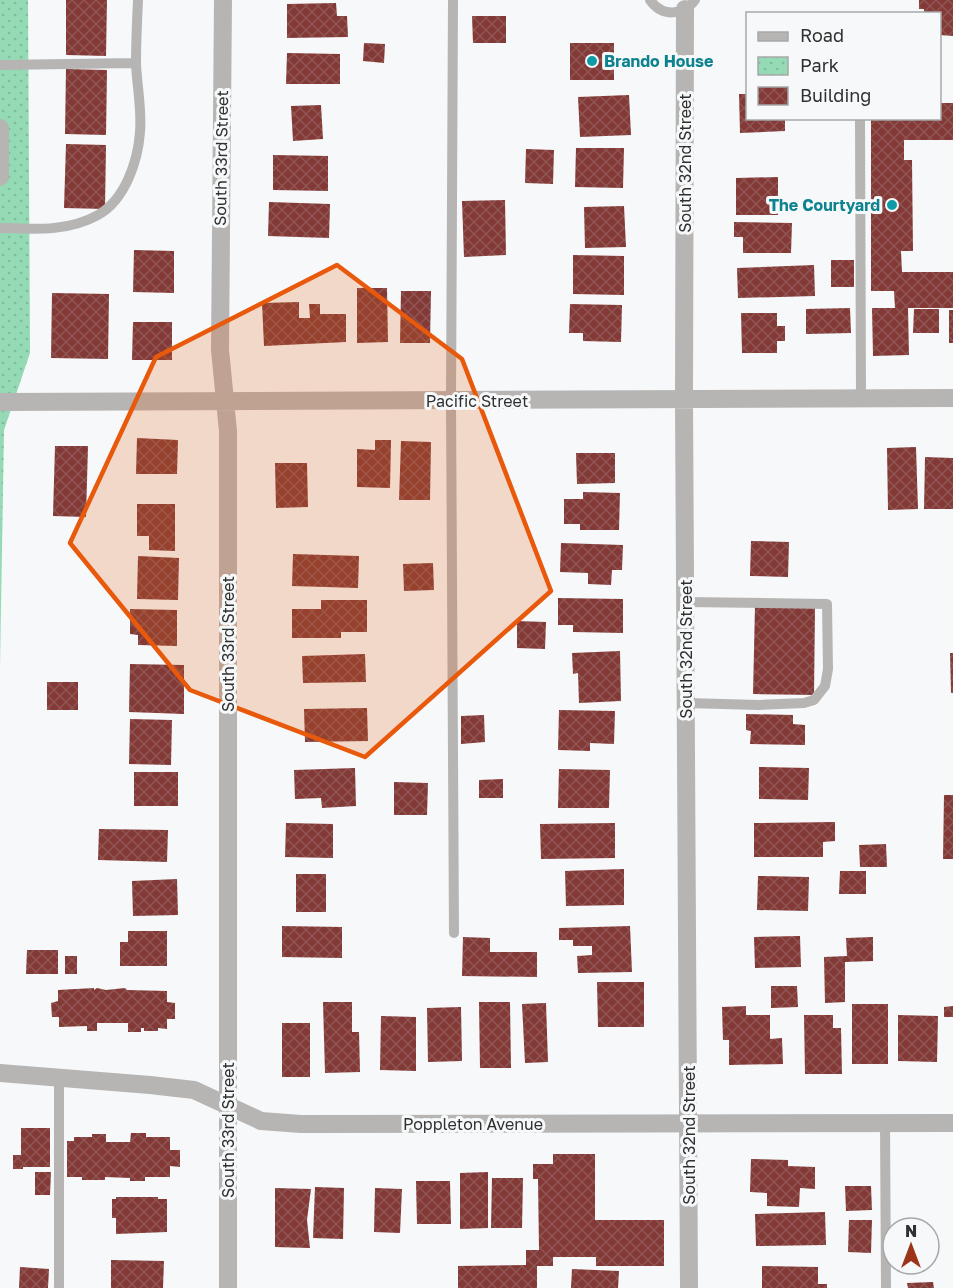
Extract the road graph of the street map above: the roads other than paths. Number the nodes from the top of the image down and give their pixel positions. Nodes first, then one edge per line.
1 (138, 0) edge
2 (223, 0) edge
3 (453, 0) edge
4 (650, 0) edge
5 (690, 5) edge
6 (136, 63) junction
7 (0, 65) edge
8 (860, 120) edge
9 (0, 129) edge
10 (0, 177) edge
11 (0, 228) edge
12 (953, 398) edge
13 (861, 399) junction
14 (684, 400) junction
15 (451, 401) junction
16 (0, 402) edge
17 (225, 402) junction
18 (686, 602) junction
19 (686, 703) junction
20 (454, 933) dead end
21 (0, 1073) edge
22 (59, 1077) junction
23 (228, 1106) junction
24 (953, 1123) edge
25 (885, 1124) junction
26 (689, 1125) junction
27 (59, 1288) edge
28 (228, 1288) edge
29 (689, 1288) edge
30 (886, 1288) edge

1 - 6 lane
2 - 17 street, South 33rd Street
3 - 15 lane
4 - 5 lane
5 - 14 street, South 32nd Street
6 - 7 lane
6 - 11 lane
8 - 13 lane
9 - 10 street
12 - 13 street, Pacific Street
13 - 14 street, Pacific Street
14 - 15 street, Pacific Street
14 - 18 street, South 32nd Street
15 - 17 street, Pacific Street
15 - 20 lane
16 - 17 street, Pacific Street
17 - 23 street, South 33rd Street
18 - 19 street, South 32nd Street
18 - 19 lane
19 - 26 street, South 32nd Street
21 - 22 street, Poppleton Avenue
22 - 23 street, Poppleton Avenue
22 - 27 lane
23 - 26 street, Poppleton Avenue
23 - 28 street, South 33rd Street
24 - 25 street, Poppleton Avenue
25 - 26 street, Poppleton Avenue
25 - 30 lane
26 - 29 street, South 32nd Street

